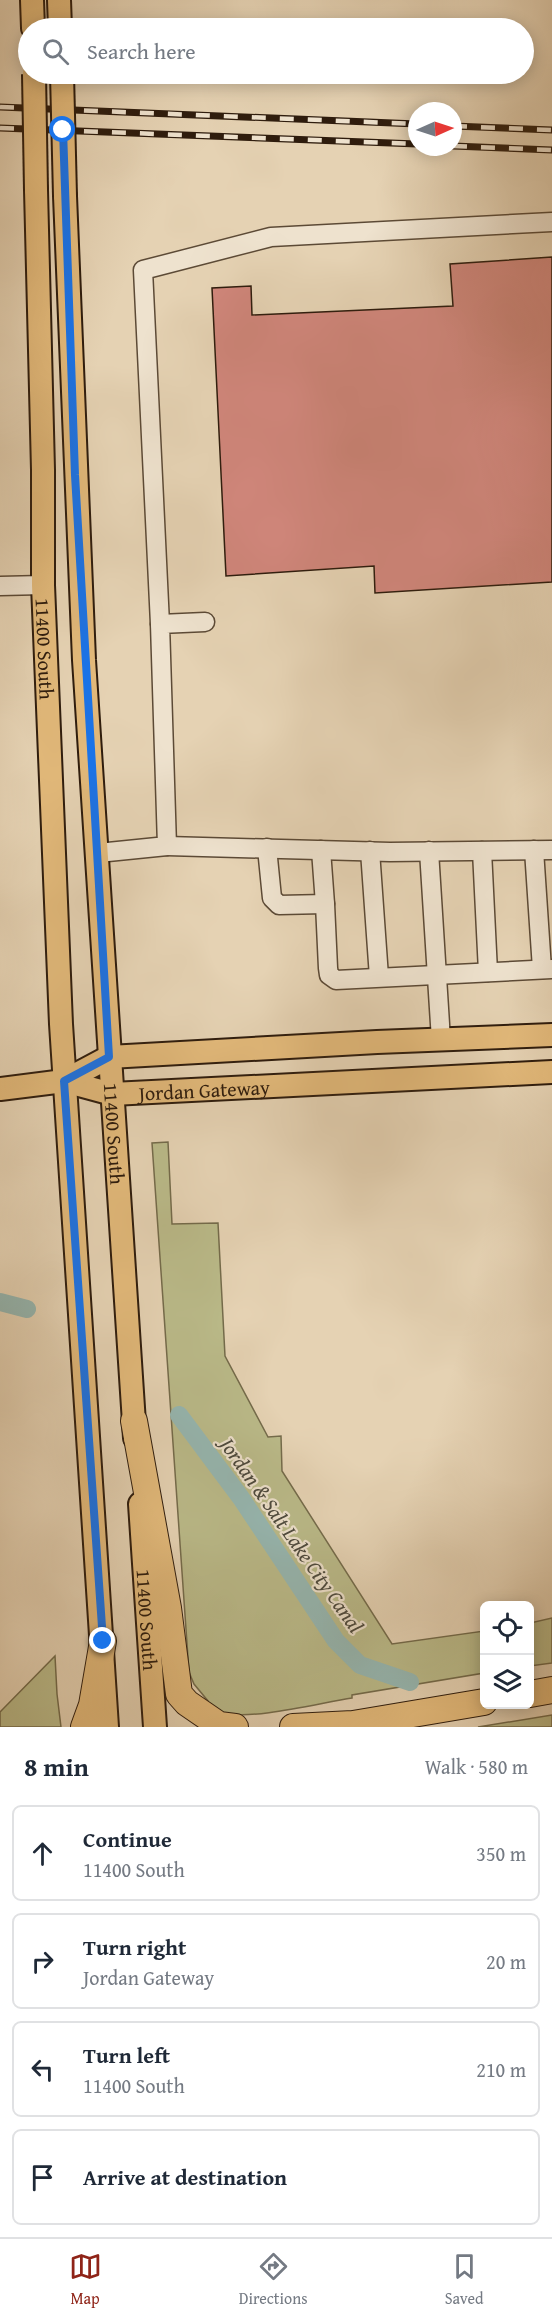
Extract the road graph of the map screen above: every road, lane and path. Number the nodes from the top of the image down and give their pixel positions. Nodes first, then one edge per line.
1 (32, 0) edge
2 (59, 0) edge
3 (33, 18) edge
4 (60, 18) edge
5 (34, 84) edge
6 (62, 84) edge
7 (552, 222) edge
8 (43, 585) junction
9 (0, 586) edge
10 (205, 622) dead end
11 (160, 624) junction
12 (167, 846) junction
13 (267, 849) junction
14 (321, 850) junction
15 (543, 850) edge
16 (370, 851) junction
17 (482, 851) junction
18 (429, 852) junction
19 (98, 853) junction
20 (325, 904) junction
21 (547, 969) edge
22 (488, 972) junction
23 (437, 974) junction
24 (379, 977) junction
25 (552, 1035) edge
26 (441, 1040) junction
27 (109, 1057) junction
28 (552, 1072) edge
29 (64, 1081) junction
30 (0, 1089) edge
31 (112, 1094) junction
32 (134, 1421) junction
33 (103, 1641) junction
34 (552, 1690) edge
35 (534, 1693) edge
36 (480, 1703) edge
37 (350, 1726) edge
38 (84, 1727) edge
39 (107, 1727) edge
40 (155, 1727) edge
41 (235, 1727) edge
42 (293, 1727) edge

1 - 3 main road
2 - 4 main road
5 - 8 main road, 11400 South, bridge
6 - 19 main road, 11400 South, bridge
7 - 11 street
8 - 9 street
8 - 29 main road, 11400 South
10 - 11 street
11 - 12 street
12 - 13 street
12 - 19 street
13 - 14 street
13 - 20 street
14 - 16 street
14 - 20 street
15 - 17 street
15 - 21 street
16 - 18 street
16 - 24 street
17 - 18 street
17 - 22 street
18 - 23 street
19 - 27 main road, 11400 South
20 - 24 street
21 - 22 street
22 - 23 street
23 - 24 street
23 - 26 street
25 - 26 main road, Jordan Gateway
26 - 27 main road, Jordan Gateway
27 - 29 main road, Jordan Gateway
27 - 31 main road, 11400 South
28 - 31 main road, Jordan Gateway
29 - 30 main road
29 - 31 main road, Jordan Gateway
29 - 33 main road, 11400 South
31 - 32 main road, 11400 South
32 - 40 main road, 11400 South
32 - 41 highway
33 - 38 highway
33 - 39 main road, 11400 South
34 - 35 highway
36 - 37 highway
37 - 42 highway

